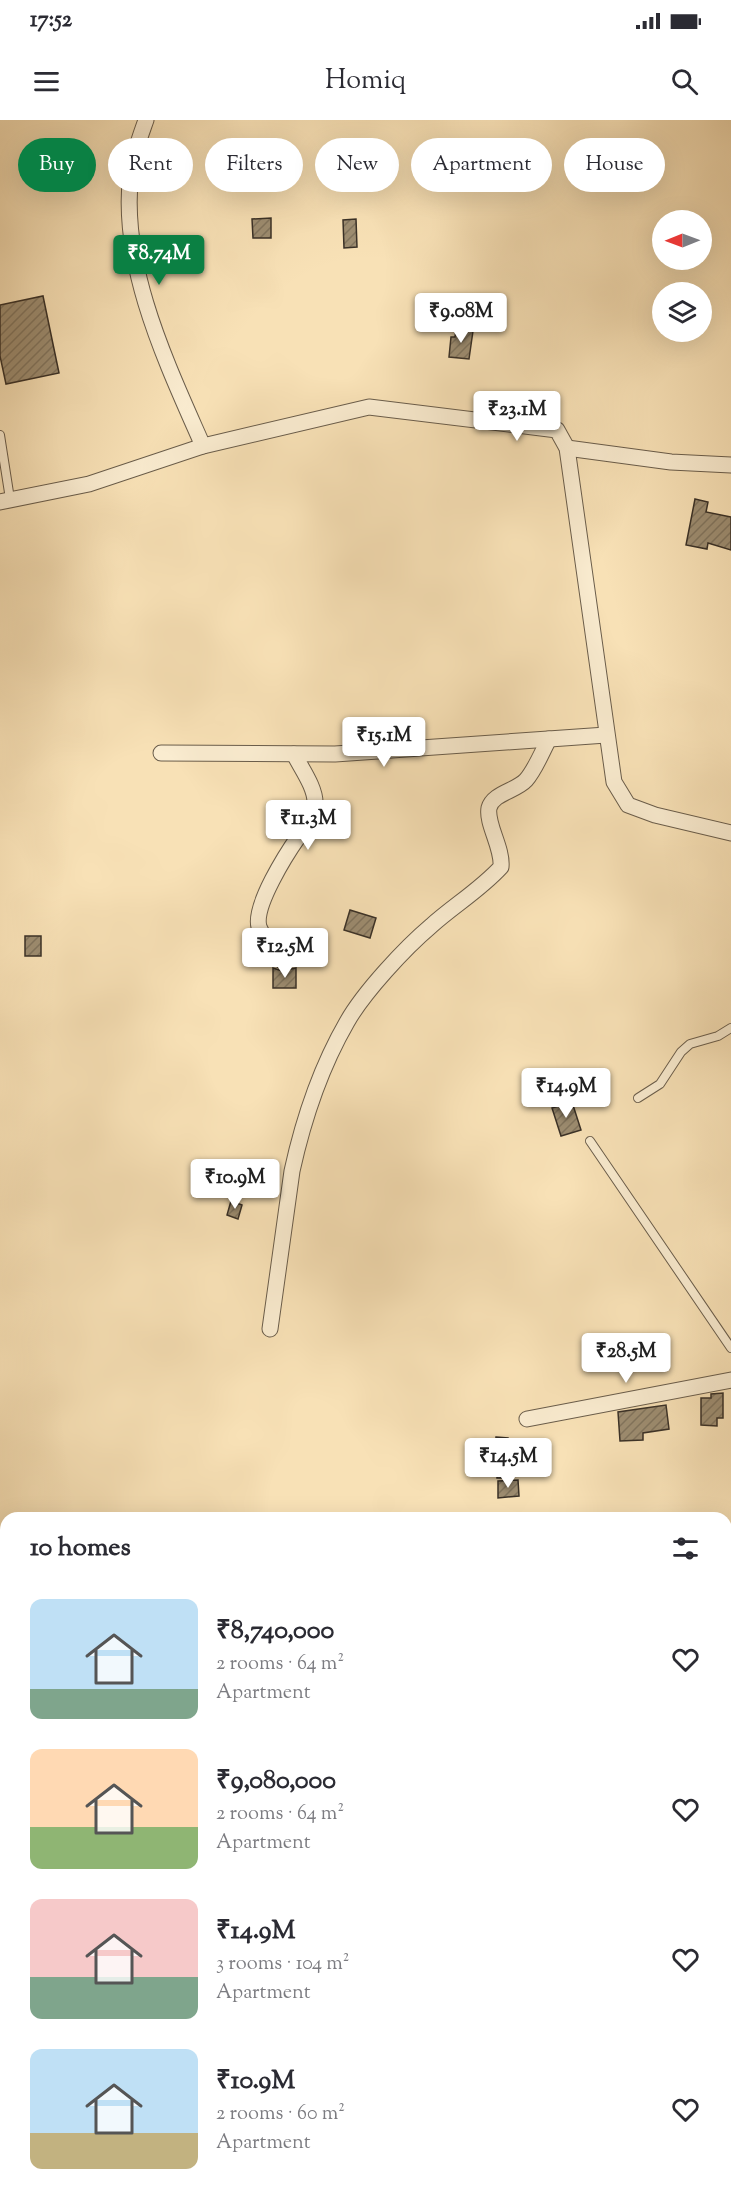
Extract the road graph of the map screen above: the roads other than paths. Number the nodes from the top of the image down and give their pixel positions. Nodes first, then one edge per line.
1 (146, 120) edge
2 (0, 435) edge
3 (203, 446) junction
4 (567, 448) junction
5 (731, 465) edge
6 (5, 501) edge
7 (606, 735) junction
8 (549, 740) junction
9 (161, 753) dead end
10 (294, 754) junction
11 (731, 833) edge
12 (282, 961) dead end
13 (731, 1028) edge
14 (638, 1098) dead end
15 (590, 1141) dead end
16 (270, 1329) dead end
17 (731, 1348) edge
18 (731, 1380) edge
19 (527, 1419) dead end

1 - 3 street
2 - 6 lane
3 - 4 street
3 - 6 street
4 - 5 street
4 - 7 street
7 - 8 street
7 - 11 street
8 - 10 street
8 - 16 street
9 - 10 street
10 - 12 street
13 - 14 lane
15 - 17 lane
18 - 19 street

